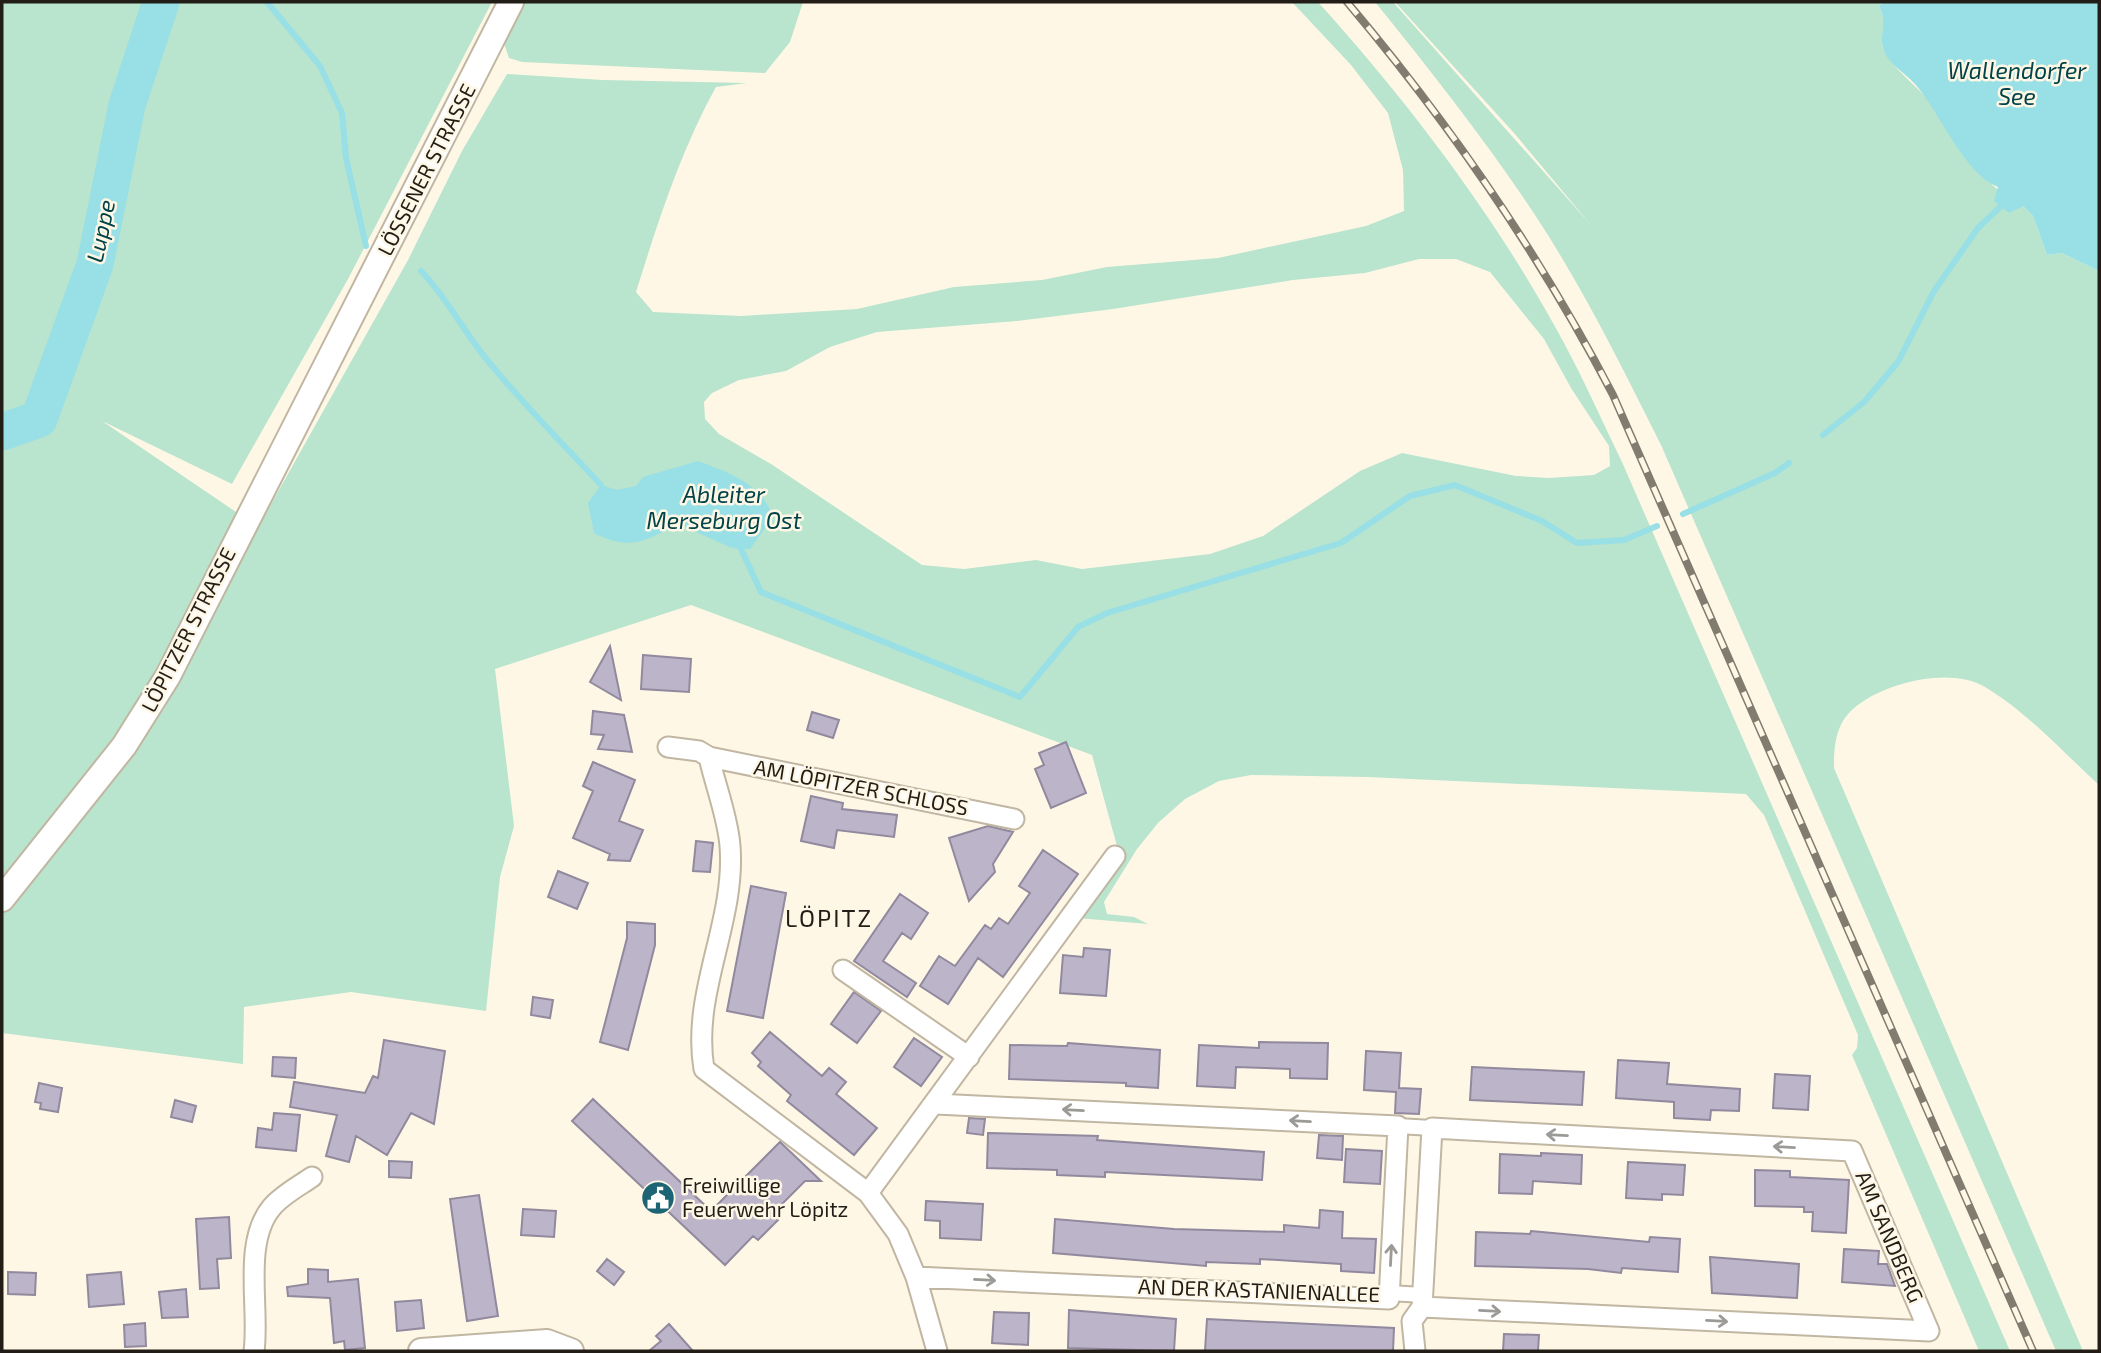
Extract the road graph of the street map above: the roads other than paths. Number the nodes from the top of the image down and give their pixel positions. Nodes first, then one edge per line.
1 (511, 2) edge
2 (341, 338) joint
3 (668, 747) dead end
4 (709, 757) junction
5 (1014, 819) dead end
6 (1115, 856) dead end
7 (2, 900) edge
8 (843, 970) dead end
9 (969, 1057) junction
10 (936, 1104) junction
11 (1398, 1126) junction
12 (1432, 1128) junction
13 (312, 1177) dead end
14 (868, 1193) junction
15 (916, 1277) junction
16 (1389, 1293) junction
17 (1422, 1301) junction
18 (254, 1351) edge
19 (421, 1351) edge
20 (571, 1351) edge
21 (937, 1351) edge
22 (1415, 1351) edge

1 - 2 street, LÖSSENER STRASSE
2 - 7 street, LÖPITZER STRASSE
3 - 4 street, AM LÖPITZER SCHLOSS
4 - 5 street, AM LÖPITZER SCHLOSS
4 - 14 street
6 - 9 street
8 - 9 street
9 - 10 street
11 -> 10 street
10 - 14 street
11 - 12 street
16 -> 11 street, AN DER KASTANIENALLEE
12 - 17 street
17 -> 12 street, AM SANDBERG
13 - 18 street
14 - 15 street
15 -> 16 street, AN DER KASTANIENALLEE
15 - 21 street
16 - 17 street
17 - 22 street
19 - 20 street

